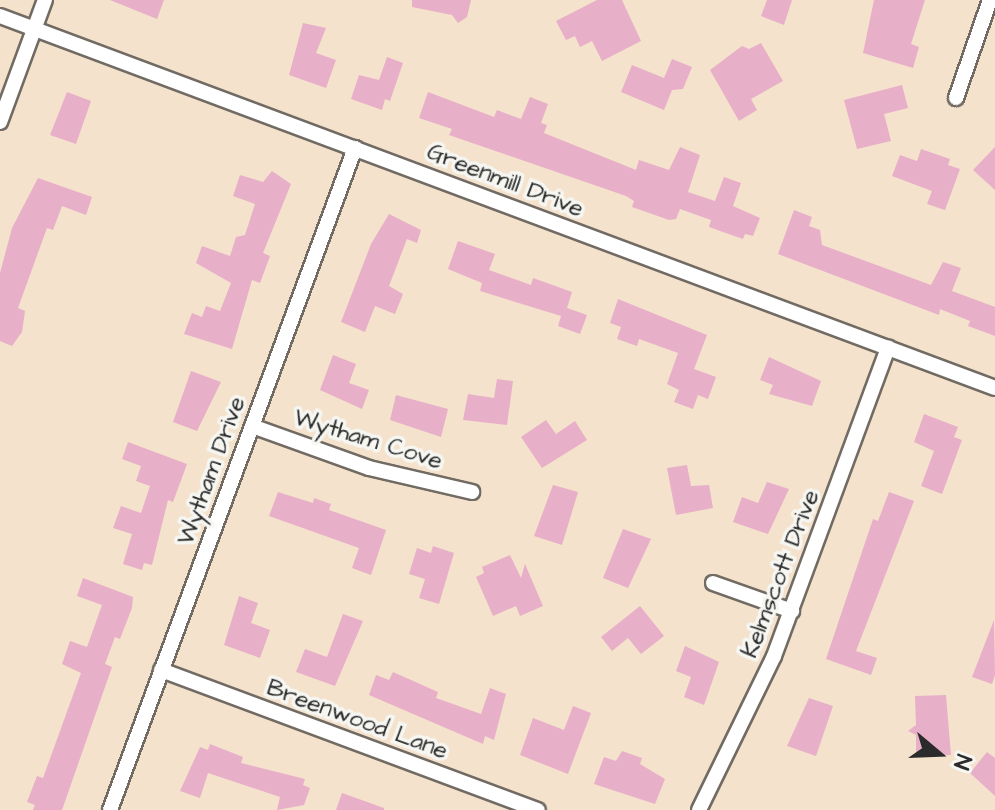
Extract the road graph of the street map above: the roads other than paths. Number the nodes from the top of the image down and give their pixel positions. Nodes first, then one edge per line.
1 (45, 0) edge
2 (990, 0) edge
3 (0, 16) edge
4 (34, 29) junction
5 (956, 98) dead end
6 (0, 122) edge
7 (355, 148) junction
8 (888, 347) junction
9 (995, 388) edge
10 (252, 426) junction
11 (472, 492) dead end
12 (713, 583) dead end
13 (792, 611) junction
14 (161, 670) junction
15 (110, 810) edge
16 (538, 810) edge
17 (699, 810) edge

1 - 4 street
2 - 5 street
3 - 4 street, Greenmill Drive
4 - 6 street
4 - 7 street, Greenmill Drive
7 - 8 street, Greenmill Drive
7 - 10 street, Wytham Drive
8 - 9 street, Greenmill Drive
8 - 13 street, Kelmscott Drive
10 - 11 street, Wytham Cove
10 - 14 street, Wytham Drive
12 - 13 street
13 - 17 street, Kelmscott Drive
14 - 15 street, Wytham Drive
14 - 16 street, Breenwood Lane

